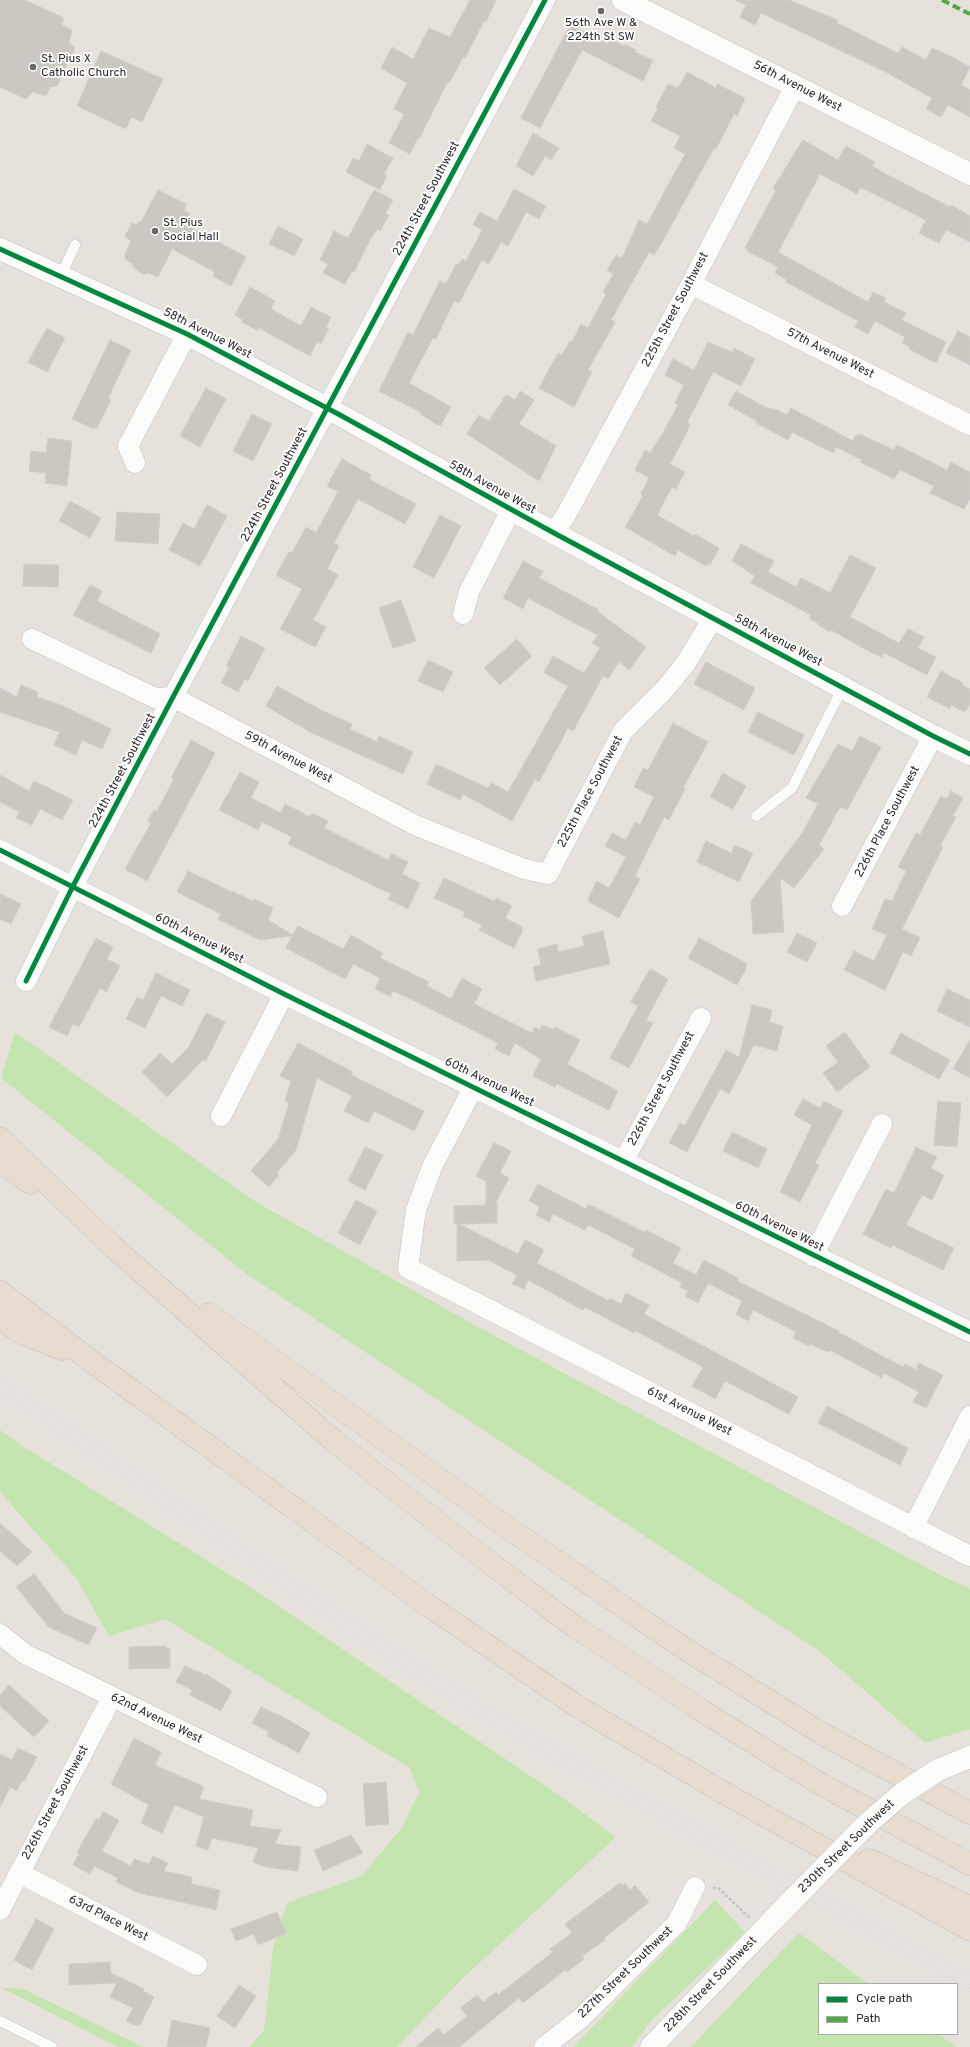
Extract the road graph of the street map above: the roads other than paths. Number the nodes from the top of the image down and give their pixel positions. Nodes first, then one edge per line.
1 (545, 0) edge
2 (623, 0) edge
3 (795, 86) junction
4 (970, 174) edge
5 (75, 245) dead end
6 (0, 249) edge
7 (61, 276) junction
8 (691, 284) junction
9 (187, 334) junction
10 (326, 408) junction
11 (970, 425) edge
12 (135, 463) dead end
13 (511, 510) junction
14 (554, 533) junction
15 (463, 614) dead end
16 (713, 618) junction
17 (32, 639) dead end
18 (842, 687) junction
19 (173, 698) junction
20 (933, 736) junction
21 (970, 754) edge
22 (756, 816) dead end
23 (0, 850) edge
24 (548, 874) joint
25 (73, 886) junction
26 (842, 906) dead end
27 (26, 981) dead end
28 (284, 994) junction
29 (701, 1018) dead end
30 (474, 1088) junction
31 (221, 1116) dead end
32 (882, 1124) dead end
33 (0, 1138) edge
34 (624, 1160) junction
35 (0, 1161) edge
36 (112, 1246) junction
37 (814, 1256) junction
38 (0, 1292) edge
39 (0, 1317) edge
40 (970, 1332) edge
41 (91, 1361) junction
42 (970, 1416) edge
43 (913, 1528) junction
44 (970, 1556) edge
45 (0, 1634) edge
46 (112, 1697) junction
47 (970, 1757) edge
48 (726, 1794) junction
49 (317, 1797) dead end
50 (970, 1813) edge
51 (970, 1864) edge
52 (19, 1873) junction
53 (695, 1888) dead end
54 (970, 1907) edge
55 (0, 1910) edge
56 (763, 1922) joint
57 (970, 1930) edge
58 (197, 1965) dead end
59 (0, 2021) edge
60 (52, 2047) edge
61 (544, 2047) edge
62 (651, 2047) edge

1 - 10 street, 224th Street Southwest
2 - 3 street, 56th Avenue West
3 - 4 street, 56th Avenue West
3 - 8 street, 225th Street Southwest
5 - 7 lane
6 - 7 street, 58th Avenue West
7 - 9 street, 58th Avenue West
8 - 11 street, 57th Avenue West
8 - 14 street, 225th Street Southwest
9 - 10 street, 58th Avenue West
9 - 12 street
10 - 13 street, 58th Avenue West
10 - 19 street, 224th Street Southwest
13 - 14 street, 58th Avenue West
13 - 15 street
14 - 16 street, 58th Avenue West
16 - 18 street, 58th Avenue West
16 - 24 street, 225th Place Southwest
17 - 19 street, 59th Avenue West
18 - 20 street, 58th Avenue West
18 - 22 lane
19 - 24 street, 59th Avenue West
19 - 25 street, 224th Street Southwest
20 - 21 street, 58th Avenue West
20 - 26 street, 226th Place Southwest
23 - 25 street, 60th Avenue West
25 - 27 street, 224th Street Southwest
25 - 28 street, 60th Avenue West
28 - 30 street, 60th Avenue West
28 - 31 street
29 - 34 street, 226th Street Southwest
30 - 34 street, 60th Avenue West
30 - 43 street, 61st Avenue West
32 - 37 street
33 - 36 highway
34 - 37 street, 60th Avenue West
35 - 36 highway
36 - 50 highway
36 - 51 highway
37 - 40 street, 60th Avenue West
38 - 41 highway
39 - 41 highway
41 - 48 highway
42 - 43 street
43 - 44 street, 61st Avenue West
45 - 46 street, 62nd Avenue West
46 - 49 street, 62nd Avenue West
46 - 52 street, 226th Street Southwest
47 - 56 street, 230th Street Southwest, bridge
48 - 54 highway
48 - 57 highway
52 - 55 street, 226th Street Southwest
52 - 58 street, 63rd Place West
53 - 61 street, 227th Street Southwest
56 - 62 street, 228th Street Southwest
59 - 60 lane

